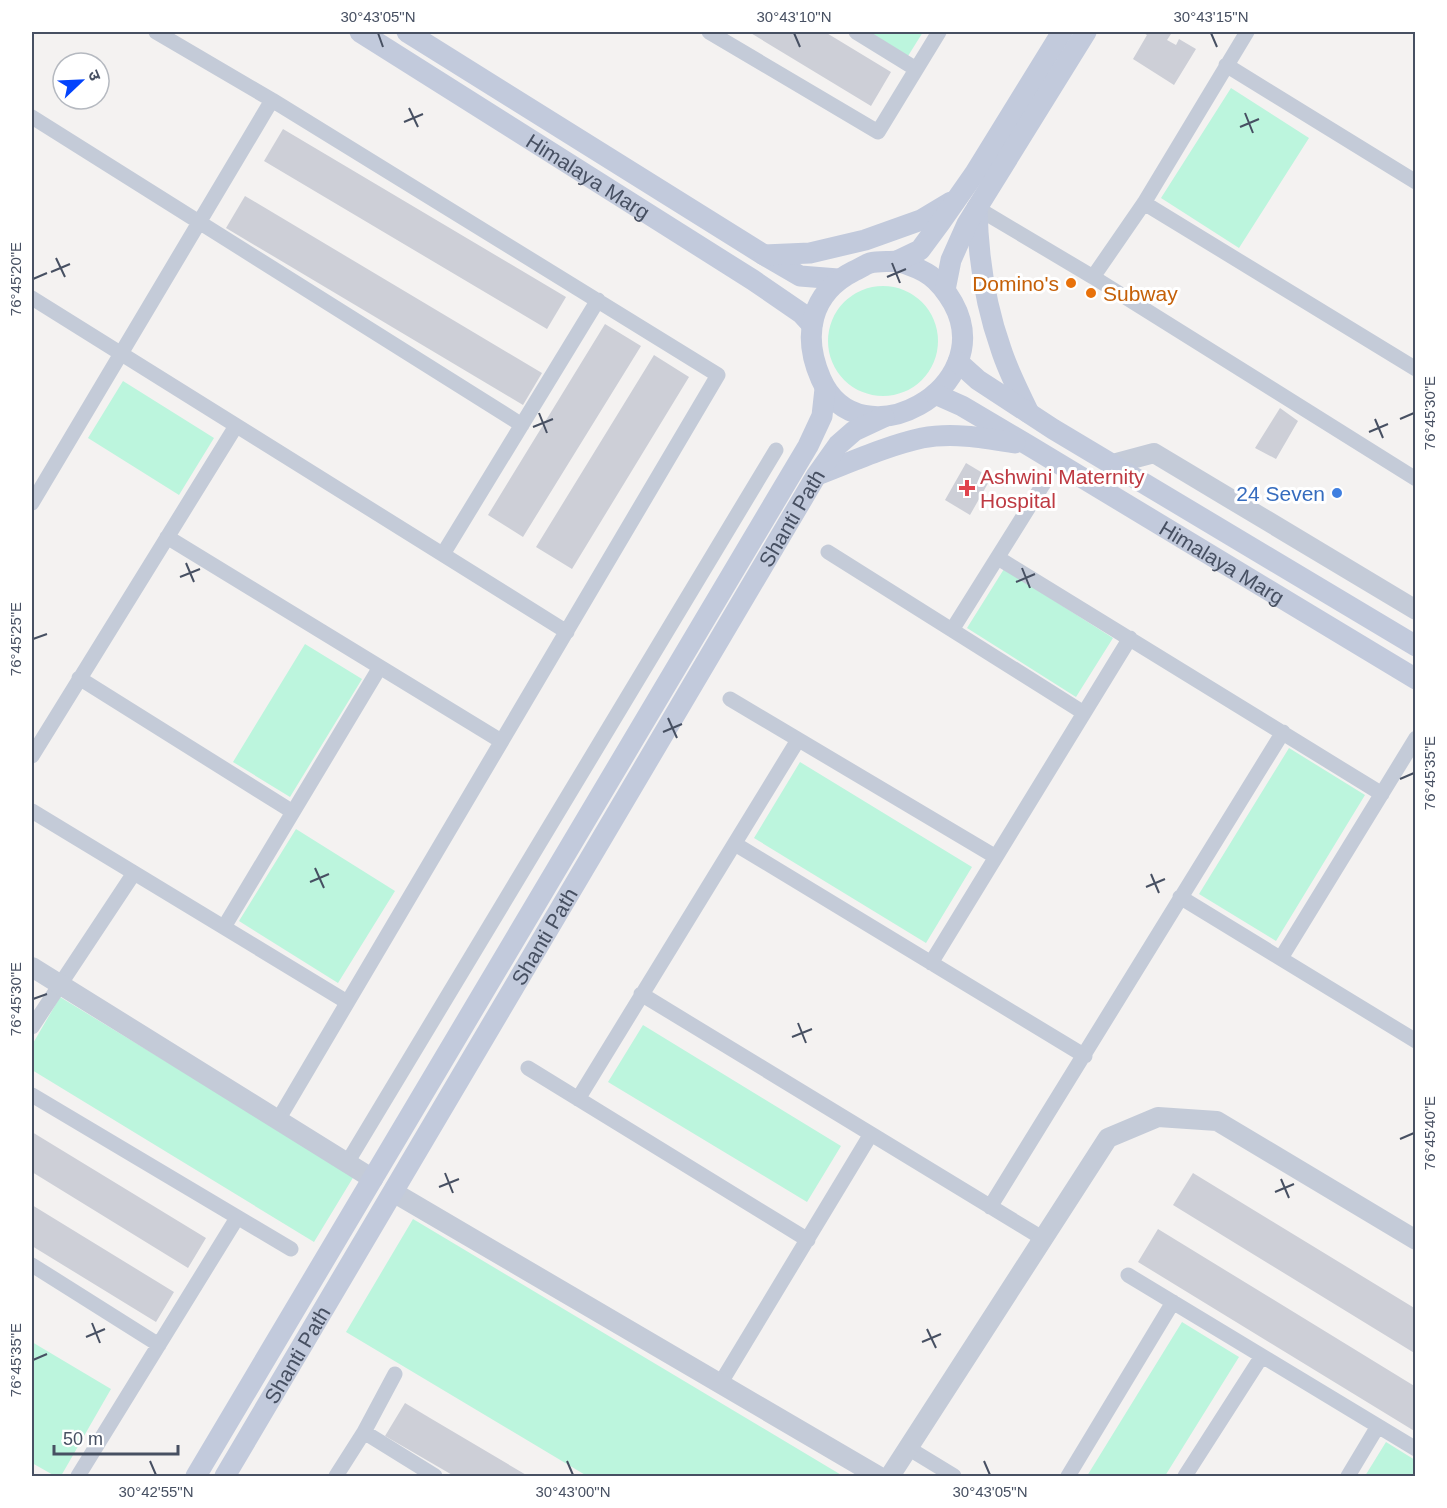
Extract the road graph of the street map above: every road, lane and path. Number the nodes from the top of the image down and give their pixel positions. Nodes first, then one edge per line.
1 (156, 32) edge
2 (360, 32) edge
3 (407, 32) edge
4 (709, 32) edge
5 (856, 32) edge
6 (939, 32) edge
7 (1062, 32) edge
8 (1086, 32) edge
9 (1246, 32) edge
10 (1226, 65) junction
11 (916, 69) junction
12 (272, 100) junction
13 (32, 117) edge
14 (1416, 182) edge
15 (958, 197) junction
16 (1144, 203) junction
17 (977, 208) junction
18 (199, 222) junction
19 (764, 255) junction
20 (897, 261) junction
21 (1093, 277) junction
22 (838, 279) junction
23 (945, 290) junction
24 (32, 298) edge
25 (598, 300) junction
26 (812, 325) junction
27 (121, 353) junction
28 (958, 362) junction
29 (1416, 369) edge
30 (825, 389) junction
31 (934, 394) junction
32 (1029, 413) junction
33 (884, 417) junction
34 (522, 425) junction
35 (236, 426) junction
36 (1028, 445) junction
37 (776, 450) dead end
38 (1113, 464) junction
39 (816, 476) junction
40 (1416, 479) edge
41 (1044, 483) dead end
42 (32, 503) edge
43 (167, 537) junction
44 (828, 552) dead end
45 (443, 554) junction
46 (998, 558) junction
47 (1416, 610) edge
48 (952, 630) junction
49 (567, 632) junction
50 (1130, 638) junction
51 (1416, 646) edge
52 (380, 667) junction
53 (79, 678) junction
54 (1416, 679) edge
55 (730, 699) dead end
56 (1084, 713) junction
57 (1283, 732) junction
58 (1416, 738) edge
59 (798, 740) junction
60 (501, 741) junction
61 (32, 756) edge
62 (1382, 794) junction
63 (32, 811) edge
64 (293, 812) junction
65 (735, 844) junction
66 (996, 857) junction
67 (134, 873) junction
68 (1180, 897) junction
69 (224, 927) junction
70 (1281, 958) junction
71 (932, 963) junction
72 (32, 967) edge
73 (60, 985) junction
74 (641, 994) junction
75 (347, 1002) junction
76 (32, 1027) edge
77 (1416, 1041) edge
78 (1085, 1056) junction
79 (528, 1068) dead end
80 (32, 1095) edge
81 (578, 1099) junction
82 (278, 1120) junction
83 (871, 1134) junction
84 (347, 1163) junction
85 (373, 1179) junction
86 (393, 1192) junction
87 (990, 1207) junction
88 (237, 1218) junction
89 (1042, 1239) junction
90 (808, 1240) junction
91 (1416, 1240) edge
92 (291, 1249) dead end
93 (33, 1269) edge
94 (1128, 1275) dead end
95 (1173, 1302) junction
96 (159, 1345) junction
97 (1262, 1356) junction
98 (395, 1374) dead end
99 (720, 1384) junction
100 (1378, 1426) junction
101 (364, 1432) junction
102 (908, 1448) junction
103 (1416, 1449) edge
104 (78, 1476) edge
105 (196, 1476) edge
106 (225, 1476) edge
107 (336, 1476) edge
108 (435, 1476) edge
109 (878, 1476) edge
110 (890, 1476) edge
111 (954, 1476) edge
112 (1068, 1476) edge
113 (1185, 1476) edge
114 (1348, 1476) edge

1 - 12 street
2 - 26 main road, Himalaya Marg
3 - 19 main road, Himalaya Marg
4 - 11 street
5 - 11 street
6 - 11 street
7 - 15 main road
8 - 17 main road
9 - 10 street
10 - 14 street
10 - 16 street
12 - 18 street
12 - 25 street
13 - 18 street
15 - 19 main road
15 - 20 main road
16 - 21 street
16 - 29 street
17 - 21 street
17 - 23 main road
17 - 32 main road
18 - 27 street
18 - 34 street
19 - 22 main road, Himalaya Marg
20 - 22 main road
20 - 23 main road
21 - 40 street
22 - 26 main road
23 - 28 main road
24 - 27 street
25 - 34 street
25 - 49 street
26 - 30 main road
27 - 35 street
27 - 42 street
28 - 31 main road
28 - 32 main road, Himalaya Marg
30 - 33 main road
30 - 85 main road, Shanti Path
31 - 33 main road
31 - 36 main road, Himalaya Marg
32 - 38 main road, Himalaya Marg
33 - 39 main road, Shanti Path
34 - 45 street
35 - 43 street
35 - 45 street
36 - 39 main road
36 - 54 main road, Himalaya Marg
37 - 84 street
38 - 47 street
38 - 51 main road, Himalaya Marg
39 - 86 main road, Shanti Path
41 - 46 street
43 - 52 street
43 - 53 street
44 - 48 street
45 - 49 street
46 - 48 street
46 - 50 street
48 - 56 street
49 - 60 street
50 - 56 street
50 - 57 street
52 - 60 street
52 - 64 street
53 - 61 street
53 - 64 street
55 - 59 street
56 - 66 street
57 - 62 street
57 - 68 street
58 - 62 street
59 - 65 street
59 - 66 street
60 - 75 street
62 - 70 street
63 - 67 street
64 - 69 street
65 - 71 street
65 - 74 street
66 - 71 street
67 - 69 street
67 - 73 street
68 - 70 street
68 - 78 street
69 - 75 street
70 - 77 street
71 - 78 street
72 - 73 street
73 - 76 street
73 - 82 street
74 - 81 street
74 - 83 street
75 - 82 street
78 - 87 street
79 - 81 street
80 - 88 street
81 - 90 street
82 - 84 street
83 - 87 street
83 - 90 street
84 - 85 street
85 - 105 main road, Shanti Path
86 - 99 street
86 - 106 main road, Shanti Path
87 - 89 street
88 - 92 street
88 - 96 street
89 - 91 street
89 - 102 street
90 - 99 street
93 - 96 street
94 - 95 street
95 - 97 street
95 - 112 street
96 - 104 street
97 - 100 street
97 - 113 street
98 - 101 street
99 - 109 street
100 - 103 street
100 - 114 street
101 - 107 street
101 - 108 street
102 - 110 street
102 - 111 street

